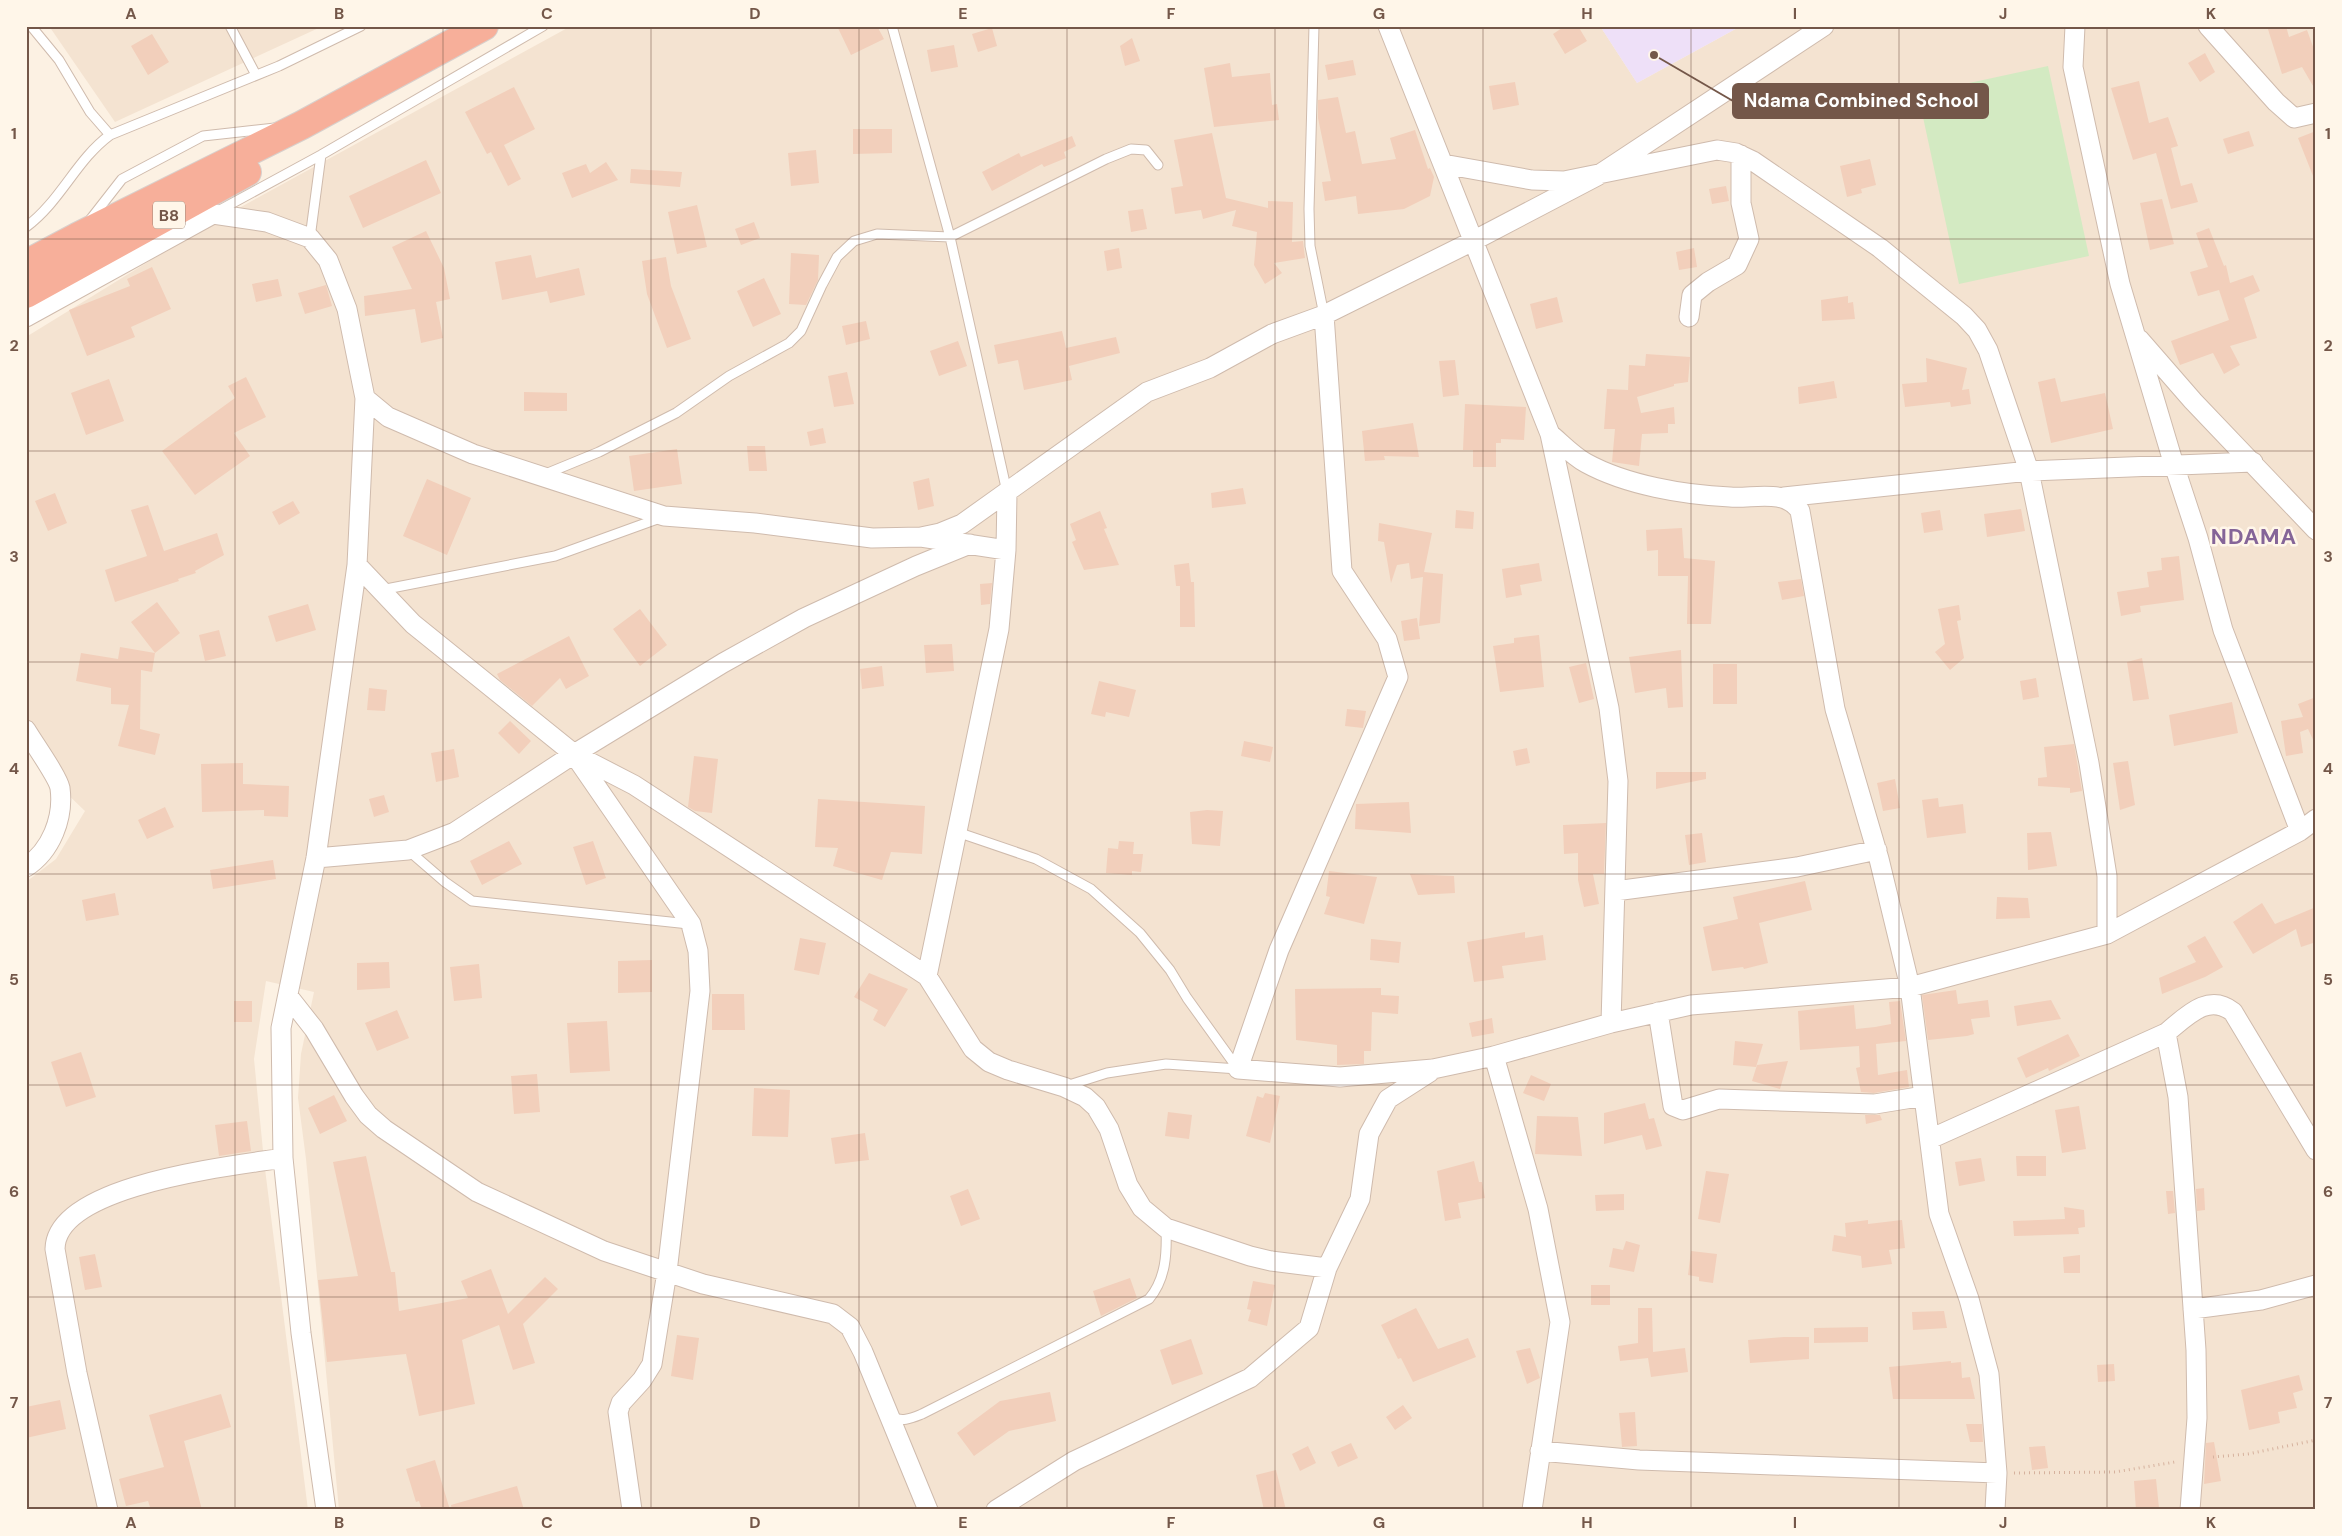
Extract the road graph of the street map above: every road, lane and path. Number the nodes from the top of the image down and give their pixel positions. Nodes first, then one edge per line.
1 (31, 26) edge
2 (230, 26) edge
3 (361, 26) edge
4 (484, 26) edge
5 (543, 26) edge
6 (892, 26) edge
7 (1314, 26) edge
8 (1388, 26) edge
9 (1824, 26) edge
10 (2075, 26) edge
11 (2208, 26) edge
12 (256, 75) junction
13 (2316, 113) edge
14 (302, 125) junction
15 (110, 135) junction
16 (321, 155) junction
17 (1741, 155) junction
18 (1442, 164) junction
19 (1158, 165) dead end
20 (1597, 176) junction
21 (213, 214) junction
22 (26, 227) edge
23 (950, 237) junction
24 (310, 238) junction
25 (1473, 241) junction
26 (26, 264) edge
27 (26, 294) edge
28 (1324, 315) junction
29 (26, 317) edge
30 (1689, 317) dead end
31 (2135, 334) junction
32 (365, 398) junction
33 (1550, 434) junction
34 (2253, 462) junction
35 (2174, 465) junction
36 (2030, 471) junction
37 (541, 476) junction
38 (1007, 493) junction
39 (1784, 497) junction
40 (664, 516) junction
41 (2316, 530) edge
42 (921, 538) junction
43 (970, 544) junction
44 (1006, 550) junction
45 (357, 565) junction
46 (380, 590) junction
47 (26, 730) edge
48 (574, 754) junction
49 (2316, 819) edge
50 (2300, 831) junction
51 (957, 832) junction
52 (408, 850) junction
53 (1877, 850) junction
54 (316, 858) junction
55 (26, 867) edge
56 (1615, 891) junction
57 (691, 924) junction
58 (2107, 934) junction
59 (927, 976) junction
60 (1910, 987) junction
61 (288, 996) junction
62 (1658, 1012) junction
63 (1611, 1022) junction
64 (2166, 1033) junction
65 (1494, 1056) junction
66 (1434, 1069) junction
67 (1238, 1070) junction
68 (1064, 1087) junction
69 (1924, 1096) junction
70 (1930, 1140) junction
71 (2316, 1150) edge
72 (284, 1158) junction
73 (1166, 1228) junction
74 (1327, 1268) junction
75 (667, 1272) junction
76 (2316, 1285) edge
77 (2193, 1309) junction
78 (887, 1411) junction
79 (2316, 1440) edge
80 (1540, 1451) junction
81 (2195, 1458) junction
82 (1997, 1473) junction
83 (108, 1510) edge
84 (326, 1510) edge
85 (632, 1510) edge
86 (928, 1510) edge
87 (996, 1510) edge
88 (1532, 1510) edge
89 (1995, 1510) edge
90 (2190, 1510) edge

1 - 15 lane
2 - 12 lane
3 - 12 lane
4 - 14 highway, B8
5 - 16 lane
6 - 23 lane
7 - 28 lane
8 - 18 street
9 - 20 street
10 - 31 street
11 - 13 street
12 - 15 lane
14 - 26 highway, B8
14 - 27 highway, B8
15 - 22 lane
16 - 21 lane
16 - 24 lane
17 - 20 street
17 - 30 street
17 - 36 street
18 - 20 street
18 - 25 street
19 - 23 lane
20 - 25 street
21 - 24 street
21 - 29 street
23 - 37 lane
23 - 38 lane
24 - 32 street
25 - 28 street
25 - 33 street
28 - 38 street
28 - 67 street
31 - 34 street
31 - 35 street
32 - 37 street
32 - 45 street
33 - 39 street
33 - 56 street
34 - 35 street
34 - 41 street
35 - 36 street
35 - 50 street
36 - 39 street
36 - 58 street
37 - 40 street
38 - 42 street
38 - 44 street
39 - 53 street
40 - 42 street
40 - 46 lane
42 - 43 street
43 - 44 street
43 - 48 street
44 - 51 street
45 - 46 street
45 - 54 street
46 - 48 street
47 - 55 street
48 - 52 street
48 - 57 street
48 - 59 street
49 - 50 street
50 - 58 street
51 - 59 street
51 - 67 lane
52 - 54 street
52 - 57 lane
53 - 56 street
53 - 60 street
54 - 61 street
56 - 63 street
57 - 75 street
58 - 60 street
59 - 68 street
60 - 62 street
60 - 69 street
61 - 72 street
61 - 75 street
62 - 63 street
62 - 69 street
63 - 65 street
64 - 70 street
64 - 71 street
64 - 77 street
65 - 66 street
65 - 80 street
66 - 67 street
66 - 74 street
67 - 68 lane
68 - 73 street
69 - 70 street
70 - 82 street
72 - 83 street
72 - 84 street
73 - 74 street
73 - 78 lane
74 - 87 street
75 - 78 street
75 - 85 street
76 - 77 street
77 - 81 street
78 - 86 street
79 - 81 path
80 - 82 street
80 - 88 street
81 - 82 path
81 - 90 street
82 - 89 street

